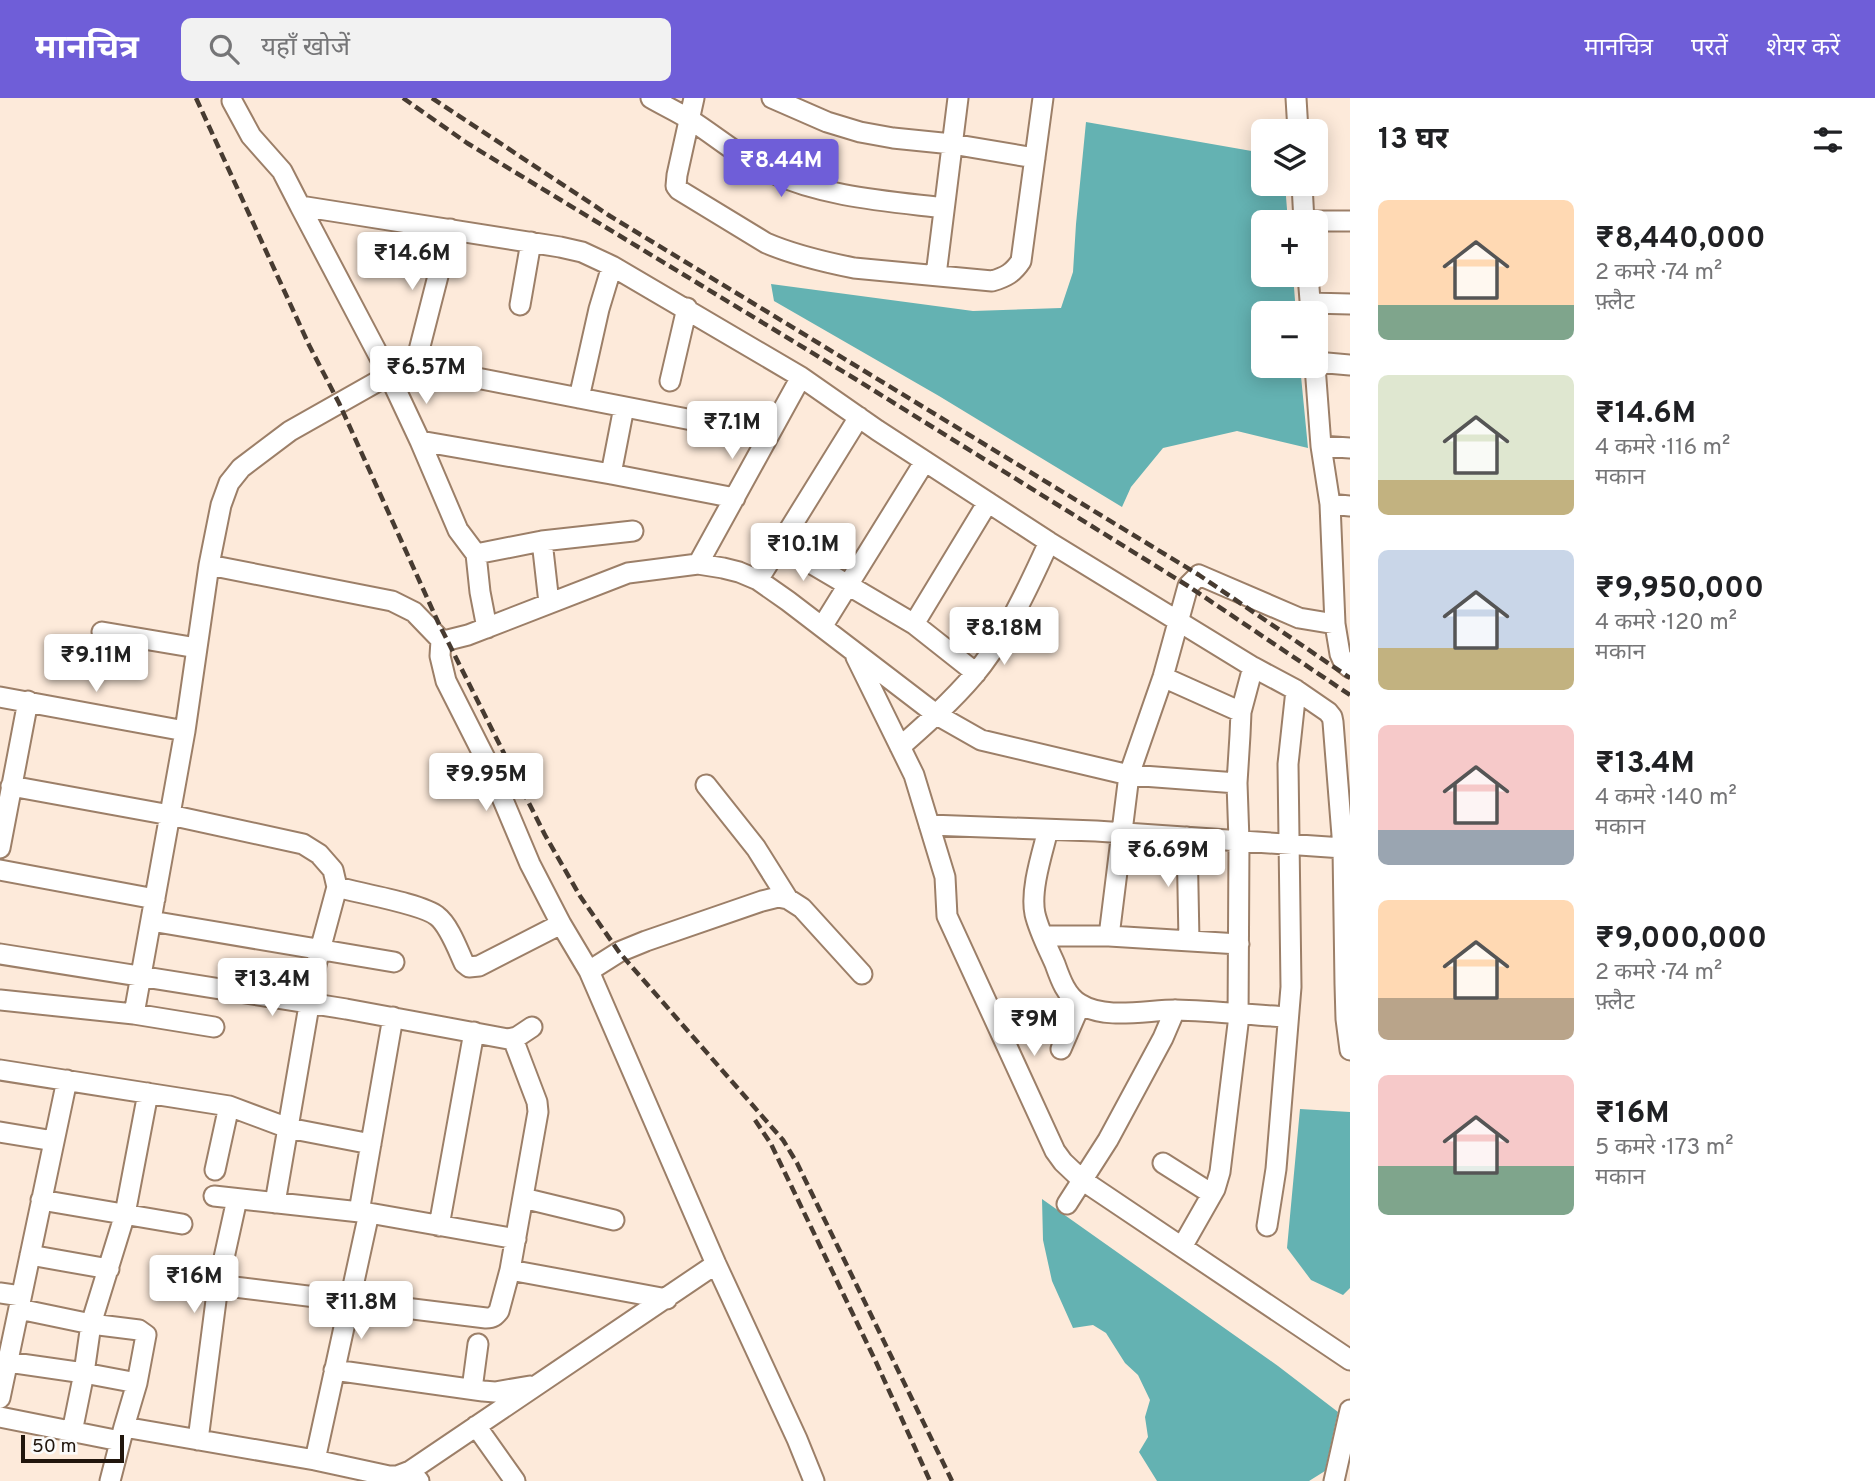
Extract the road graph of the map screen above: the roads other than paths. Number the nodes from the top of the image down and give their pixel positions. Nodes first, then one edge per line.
1 (651, 98) edge
2 (694, 98) edge
3 (772, 98) edge
4 (958, 98) edge
5 (1043, 98) edge
6 (1296, 98) edge
7 (232, 101) dead end
8 (689, 119) junction
9 (1297, 119) edge
10 (952, 144) junction
11 (1035, 158) junction
12 (300, 206) junction
13 (944, 208) junction
14 (1350, 220) edge
15 (1328, 221) edge
16 (450, 229) junction
17 (531, 242) junction
18 (612, 266) junction
19 (936, 275) junction
20 (1350, 304) edge
21 (520, 305) dead end
22 (1328, 306) edge
23 (687, 309) junction
24 (1328, 364) edge
25 (1350, 365) edge
26 (415, 366) junction
27 (389, 375) junction
28 (801, 377) junction
29 (1316, 378) edge
30 (670, 381) dead end
31 (579, 398) junction
32 (624, 407) junction
33 (859, 418) junction
34 (769, 435) junction
35 (420, 441) junction
36 (1321, 446) junction
37 (1350, 449) edge
38 (925, 461) junction
39 (611, 474) junction
40 (735, 498) junction
41 (988, 502) junction
42 (1330, 504) junction
43 (1350, 506) edge
44 (633, 531) dead end
45 (542, 541) junction
46 (1049, 542) junction
47 (780, 545) junction
48 (476, 554) junction
49 (698, 564) junction
50 (209, 565) junction
51 (758, 580) junction
52 (847, 586) junction
53 (1342, 590) edge
54 (549, 603) junction
55 (1178, 621) junction
56 (914, 624) junction
57 (1335, 624) junction
58 (822, 627) junction
59 (487, 628) junction
60 (102, 632) dead end
61 (441, 640) junction
62 (197, 648) junction
63 (853, 651) junction
64 (1253, 667) junction
65 (1350, 668) edge
66 (976, 673) junction
67 (1163, 677) junction
68 (1296, 690) junction
69 (0, 697) edge
70 (28, 701) junction
71 (1241, 712) junction
72 (937, 715) junction
73 (186, 731) junction
74 (900, 747) junction
75 (1129, 775) junction
76 (1237, 783) junction
77 (706, 785) dead end
78 (12, 786) junction
79 (170, 815) junction
80 (929, 825) junction
81 (1048, 830) junction
82 (1121, 833) junction
83 (1188, 837) junction
84 (1239, 841) junction
85 (1289, 844) junction
86 (0, 848) edge
87 (1343, 848) junction
88 (0, 870) edge
89 (337, 887) junction
90 (155, 899) junction
91 (788, 899) junction
92 (151, 921) junction
93 (561, 924) junction
94 (1347, 930) edge
95 (1043, 936) junction
96 (1109, 936) junction
97 (1189, 941) junction
98 (1239, 944) junction
99 (321, 950) junction
100 (0, 954) edge
101 (394, 962) dead end
102 (589, 971) junction
103 (862, 974) dead end
104 (141, 977) junction
105 (0, 1000) edge
106 (310, 1003) junction
107 (1080, 1005) junction
108 (1175, 1010) junction
109 (134, 1014) junction
110 (1238, 1014) junction
111 (393, 1017) junction
112 (1288, 1017) junction
113 (214, 1027) dead end
114 (532, 1027) dead end
115 (474, 1031) junction
116 (513, 1039) junction
117 (1061, 1049) dead end
118 (1350, 1050) edge
119 (0, 1070) edge
120 (66, 1080) junction
121 (148, 1093) junction
122 (229, 1106) junction
123 (288, 1128) junction
124 (0, 1132) edge
125 (54, 1140) junction
126 (371, 1144) junction
127 (1163, 1163) dead end
128 (215, 1170) dead end
129 (1082, 1180) junction
130 (1212, 1195) junction
131 (214, 1196) dead end
132 (523, 1198) junction
133 (237, 1199) junction
134 (41, 1200) junction
135 (275, 1203) junction
136 (1067, 1204) dead end
137 (364, 1212) junction
138 (125, 1214) junction
139 (614, 1220) dead end
140 (182, 1224) dead end
141 (439, 1226) junction
142 (1267, 1226) dead end
143 (516, 1240) junction
144 (1182, 1247) junction
145 (30, 1255) junction
146 (716, 1264) junction
147 (109, 1269) junction
148 (510, 1270) junction
149 (218, 1285) junction
150 (0, 1293) edge
151 (667, 1298) junction
152 (349, 1301) junction
153 (20, 1302) junction
154 (91, 1324) junction
155 (478, 1344) dead end
156 (1350, 1360) edge
157 (4, 1361) edge
158 (334, 1370) junction
159 (84, 1373) junction
160 (137, 1383) junction
161 (538, 1385) junction
162 (472, 1390) junction
163 (0, 1398) edge
164 (1350, 1410) edge
165 (0, 1417) edge
166 (476, 1426) junction
167 (72, 1432) junction
168 (122, 1434) junction
169 (198, 1440) junction
170 (316, 1460) junction
171 (414, 1476) edge
172 (810, 1479) edge
173 (112, 1480) edge
174 (515, 1481) edge
175 (1334, 1481) edge

1 - 8 street
2 - 8 street
3 - 10 street
4 - 10 street
5 - 11 street
6 - 9 street
7 - 12 street
8 - 13 street
8 - 19 street
10 - 11 street
10 - 13 street
11 - 19 street
12 - 16 street
12 - 27 street
13 - 19 street
14 - 15 street
16 - 17 street
16 - 26 street
17 - 18 street
17 - 21 street
18 - 23 street
18 - 31 street
20 - 22 street
23 - 28 street
23 - 30 street
24 - 25 street
26 - 27 street
26 - 31 street
27 - 35 street
27 - 50 street
28 - 33 street
28 - 34 street
29 - 36 street
31 - 32 street
32 - 34 street
32 - 39 street
33 - 38 street
33 - 47 street
34 - 40 street
35 - 39 street
35 - 48 street
36 - 37 street
36 - 42 street
38 - 41 street
38 - 52 street
39 - 40 street
40 - 49 street
41 - 46 street
41 - 56 street
42 - 43 street
42 - 53 street
44 - 45 street
45 - 48 street
45 - 54 street
46 - 55 street
46 - 66 street
47 - 51 street
47 - 52 street
48 - 59 street
49 - 51 street
49 - 54 street
50 - 61 street
50 - 62 street
51 - 58 street
52 - 56 street
52 - 58 street
53 - 57 street
54 - 59 street
55 - 57 street
55 - 64 street
55 - 67 street
56 - 66 street
57 - 65 street
58 - 63 street
59 - 61 street
60 - 62 street
61 - 93 street
62 - 73 street
63 - 72 street
63 - 74 street
64 - 68 street
64 - 71 street
66 - 72 street
67 - 71 street
67 - 75 street
68 - 85 street
68 - 87 street
69 - 70 street
70 - 73 street
70 - 78 street
71 - 76 street
72 - 74 street
72 - 75 street
73 - 79 street
74 - 80 street
75 - 76 street
75 - 82 street
76 - 84 street
77 - 91 street
78 - 79 street
78 - 86 street
79 - 89 street
79 - 90 street
80 - 81 street
80 - 129 street
81 - 82 street
81 - 95 street
82 - 83 street
82 - 96 street
83 - 84 street
83 - 97 street
84 - 85 street
84 - 98 street
85 - 87 street
85 - 112 street
87 - 94 street
88 - 90 street
89 - 93 street
89 - 99 street
90 - 92 street
91 - 102 street
91 - 103 street
92 - 99 street
92 - 104 street
93 - 102 street
94 - 118 street
95 - 96 street
95 - 107 street
96 - 97 street
97 - 98 street
98 - 110 street
99 - 101 street
99 - 106 street
100 - 104 street
102 - 146 street
104 - 106 street
104 - 109 street
105 - 109 street
106 - 111 street
106 - 123 street
107 - 108 street
107 - 117 street
108 - 110 street
108 - 129 street
109 - 113 street
110 - 112 street
110 - 130 street
111 - 115 street
111 - 126 street
112 - 142 street
114 - 116 street
115 - 116 street
115 - 141 street
116 - 132 street
119 - 120 street
120 - 121 street
120 - 125 street
121 - 122 street
121 - 138 street
122 - 123 street
122 - 128 street
123 - 126 street
123 - 135 street
124 - 125 street
125 - 134 street
126 - 137 street
127 - 130 street
129 - 136 street
129 - 144 street
130 - 144 street
131 - 133 street
132 - 139 street
132 - 143 street
133 - 135 street
133 - 149 street
134 - 138 street
134 - 145 street
135 - 137 street
137 - 141 street
137 - 152 street
138 - 140 street
138 - 147 street
141 - 143 street
143 - 148 street
144 - 156 street
145 - 147 street
145 - 153 street
146 - 151 street
146 - 172 street
147 - 154 street
148 - 151 street
148 - 152 street
149 - 152 street
149 - 169 street
150 - 153 street
151 - 161 street
152 - 158 street
153 - 154 street
153 - 157 street
154 - 159 street
154 - 160 street
155 - 162 street
157 - 159 street
157 - 163 street
158 - 162 street
158 - 170 street
159 - 160 street
159 - 167 street
160 - 168 street
161 - 162 street
161 - 166 street
164 - 175 street
165 - 167 street
166 - 171 street
166 - 174 street
167 - 168 street
168 - 169 street
168 - 173 street
169 - 170 street
170 - 171 street

